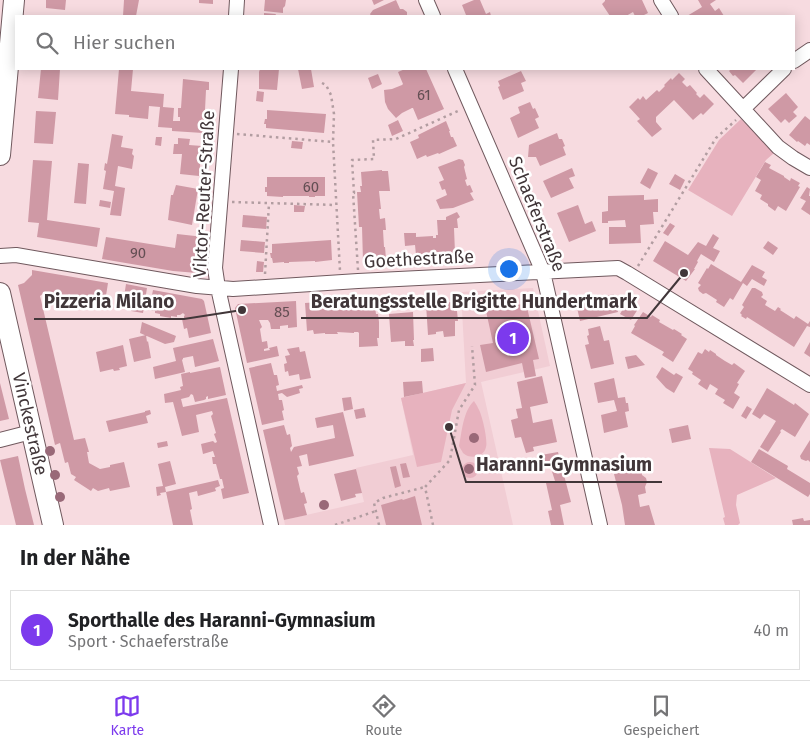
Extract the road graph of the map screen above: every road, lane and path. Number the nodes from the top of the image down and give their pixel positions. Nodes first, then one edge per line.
1 (14, 0) edge
2 (237, 0) edge
3 (426, 0) edge
4 (661, 0) edge
5 (236, 15) edge
6 (432, 15) edge
7 (670, 15) edge
8 (810, 50) edge
9 (795, 60) edge
10 (231, 70) edge
11 (455, 70) edge
12 (707, 70) edge
13 (783, 70) edge
14 (322, 83) dead end
15 (470, 105) junction
16 (743, 109) junction
17 (226, 133) junction
18 (333, 142) junction
19 (0, 155) edge
20 (810, 168) edge
21 (220, 202) junction
22 (269, 203) junction
23 (336, 205) junction
24 (0, 256) edge
25 (543, 272) junction
26 (632, 276) junction
27 (358, 281) junction
28 (340, 282) junction
29 (218, 288) junction
30 (264, 288) junction
31 (0, 293) edge
32 (472, 346) dead end
33 (810, 385) edge
34 (31, 432) junction
35 (0, 440) edge
36 (425, 487) junction
37 (376, 511) junction
38 (53, 525) edge
39 (271, 525) edge
40 (335, 525) edge
41 (379, 525) edge
42 (433, 525) edge
43 (600, 525) edge

1 - 19 street
2 - 5 street
3 - 6 street
4 - 7 street
8 - 9 street
10 - 17 street, Viktor-Reuter-Straße
11 - 15 street, Schaeferstraße
12 - 16 street
13 - 16 street
14 - 18 path
15 - 25 street, Schaeferstraße
15 - 27 path
16 - 20 street
16 - 26 path
17 - 18 path
17 - 21 street, Viktor-Reuter-Straße
18 - 23 path
21 - 22 path
21 - 29 street, Viktor-Reuter-Straße
22 - 23 path
22 - 30 path
23 - 28 path
24 - 29 street, Goethestraße
25 - 26 street, Goethestraße
25 - 27 street, Goethestraße
25 - 43 street, Schaeferstraße
26 - 33 street, Goethestraße
27 - 28 street, Goethestraße
28 - 30 street, Goethestraße
29 - 30 street, Goethestraße
29 - 39 street, Viktor-Reuter-Straße
31 - 34 street, Vinckestraße
32 - 36 path
34 - 35 street
34 - 38 street, Vinckestraße
36 - 37 path
36 - 42 path
37 - 40 path
37 - 41 path

